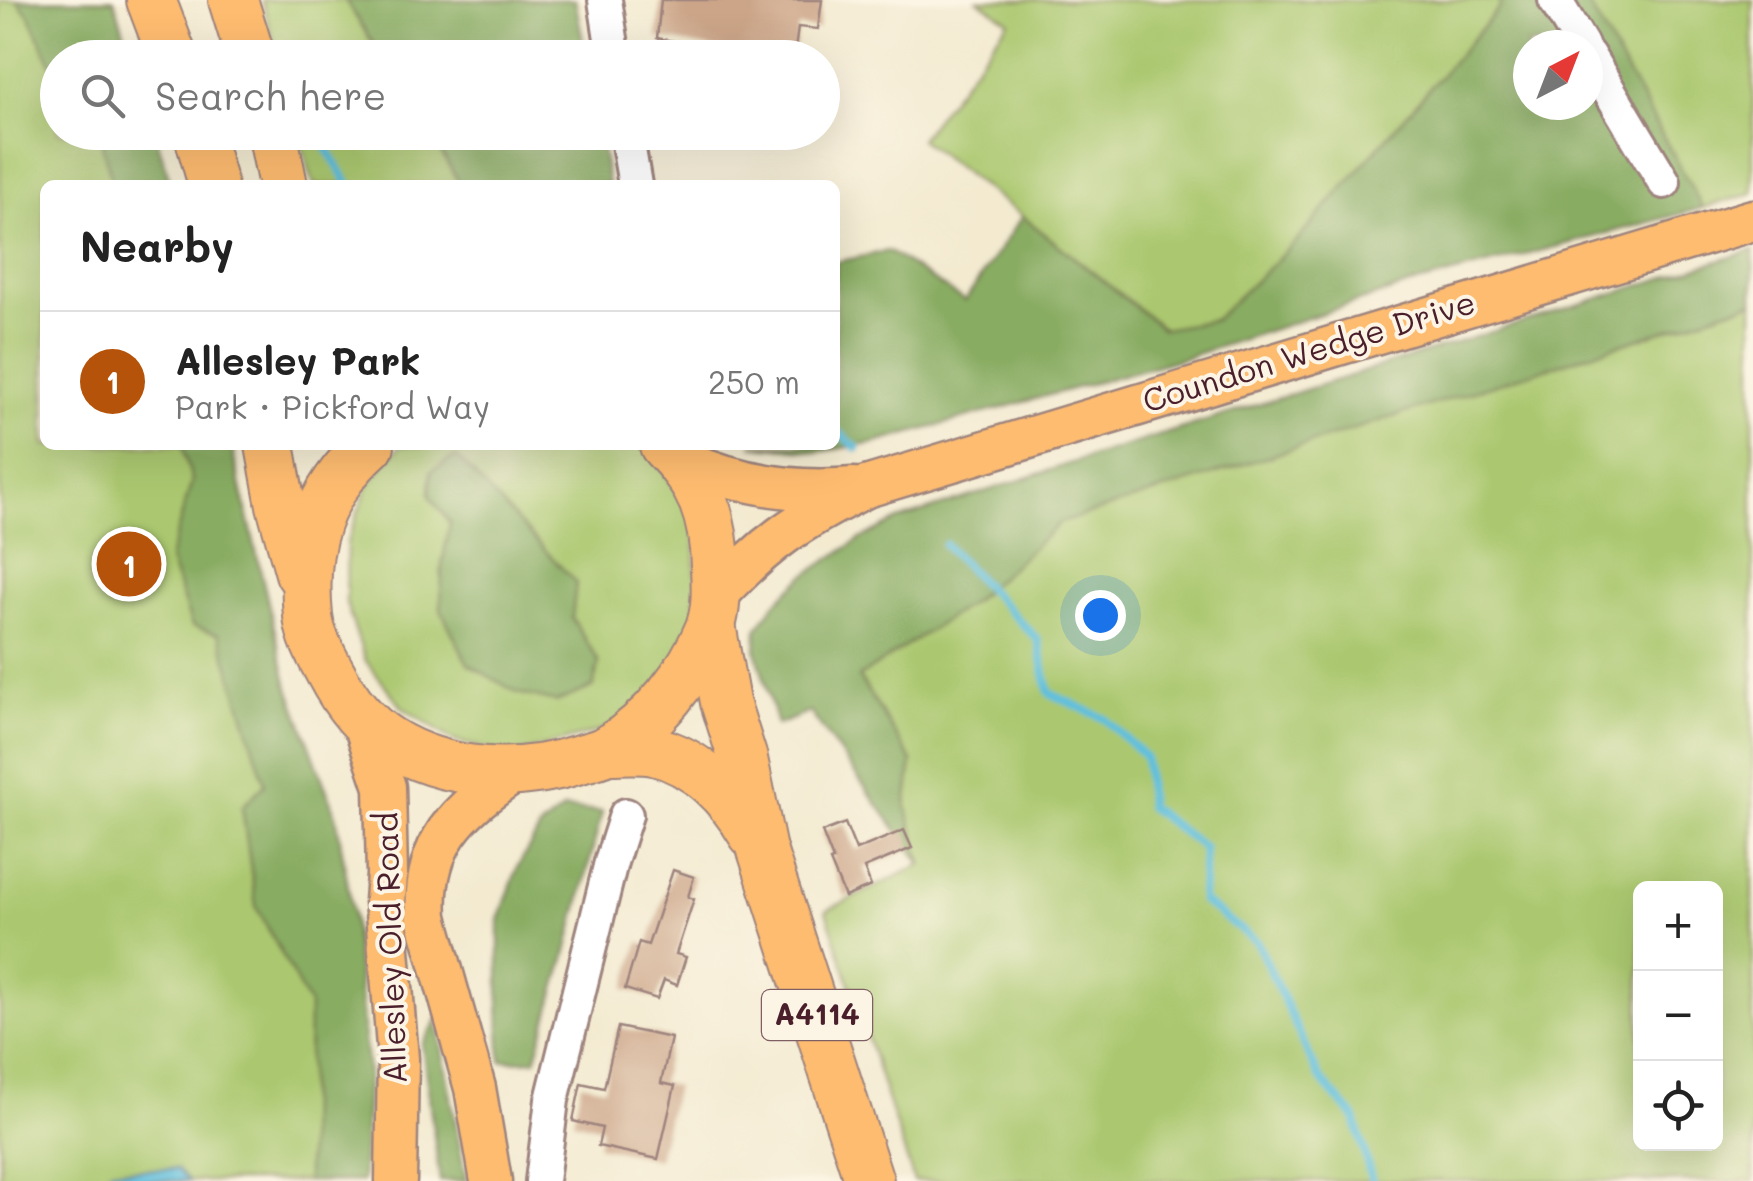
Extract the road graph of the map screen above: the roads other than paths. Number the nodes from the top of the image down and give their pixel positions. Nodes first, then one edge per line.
1 (150, 0) edge
2 (233, 0) edge
3 (605, 0) edge
4 (1555, 0) edge
5 (1573, 30) edge
6 (166, 40) edge
7 (245, 40) edge
8 (611, 40) edge
9 (1603, 79) edge
10 (203, 150) edge
11 (276, 150) edge
12 (629, 150) edge
13 (212, 180) edge
14 (283, 180) edge
15 (634, 180) edge
16 (1664, 182) dead end
17 (1753, 220) edge
18 (271, 450) edge
19 (365, 450) edge
20 (671, 452) edge
21 (866, 487) junction
22 (306, 596) junction
23 (713, 612) junction
24 (362, 718) junction
25 (607, 750) junction
26 (514, 772) junction
27 (626, 815) dead end
28 (762, 850) junction
29 (396, 1181) edge
30 (491, 1181) edge
31 (542, 1181) edge
32 (869, 1181) edge

1 - 6 highway
2 - 7 highway
3 - 8 street
4 - 5 street
9 - 16 street
10 - 13 highway
11 - 14 highway
12 - 15 street
17 - 21 main road, Coundon Wedge Drive
18 - 22 highway
19 - 22 highway
20 - 21 main road, Coundon Wedge Drive
20 - 23 highway
21 - 23 main road, Coundon Wedge Drive
22 - 24 highway
23 - 25 highway
23 - 28 highway, A4114
24 - 26 highway
24 - 29 main road, Allesley Old Road
25 - 26 highway
25 - 28 highway
26 - 30 main road, Allesley Old Road
27 - 31 street
28 - 32 highway, A4114

